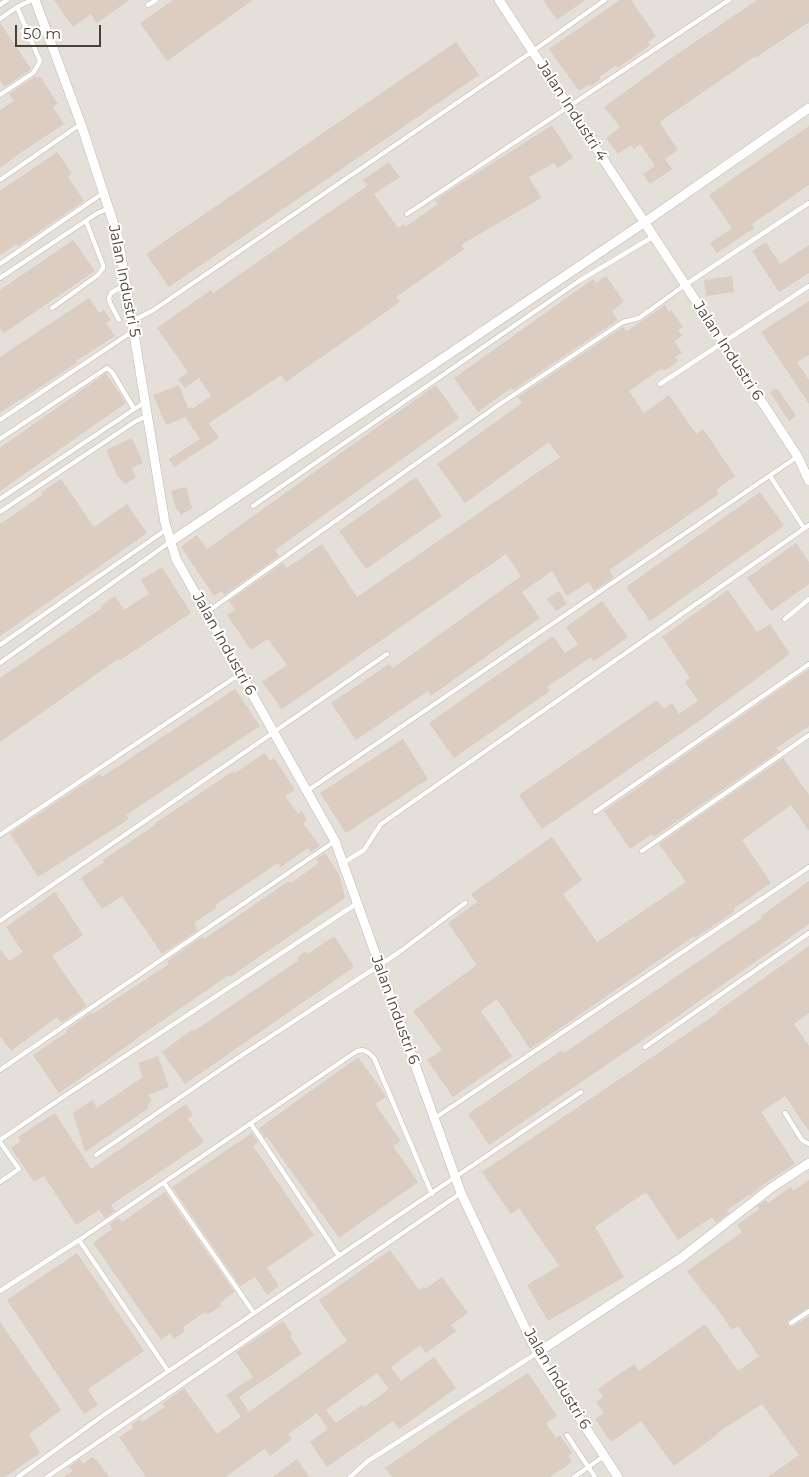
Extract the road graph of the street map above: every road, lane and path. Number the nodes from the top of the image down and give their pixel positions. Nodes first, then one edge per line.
1 (7, 0) edge
2 (33, 0) edge
3 (156, 0) edge
4 (499, 0) edge
5 (605, 0) edge
6 (729, 0) edge
7 (0, 5) edge
8 (148, 5) dead end
9 (17, 7) junction
10 (0, 19) edge
11 (533, 51) junction
12 (0, 95) edge
13 (569, 107) junction
14 (809, 108) edge
15 (81, 124) junction
16 (0, 180) edge
17 (104, 192) junction
18 (809, 203) edge
19 (109, 208) junction
20 (407, 214) dead end
21 (86, 221) junction
22 (645, 222) junction
23 (654, 236) junction
24 (0, 264) edge
25 (0, 278) edge
26 (126, 284) junction
27 (686, 285) junction
28 (809, 286) edge
29 (52, 308) dead end
30 (119, 320) dead end
31 (132, 321) junction
32 (133, 331) junction
33 (723, 343) junction
34 (660, 384) dead end
35 (145, 402) junction
36 (134, 409) junction
37 (147, 416) junction
38 (0, 420) edge
39 (0, 439) edge
40 (798, 457) junction
41 (770, 476) junction
42 (809, 481) edge
43 (0, 499) edge
44 (253, 506) dead end
45 (0, 512) edge
46 (809, 525) edge
47 (804, 528) junction
48 (166, 530) junction
49 (170, 542) junction
50 (809, 599) edge
51 (206, 612) junction
52 (785, 619) dead end
53 (0, 645) edge
54 (387, 654) dead end
55 (0, 663) edge
56 (809, 664) edge
57 (241, 673) junction
58 (273, 734) junction
59 (809, 735) edge
60 (307, 792) junction
61 (595, 812) dead end
62 (0, 835) edge
63 (335, 841) junction
64 (642, 851) dead end
65 (342, 864) junction
66 (809, 866) edge
67 (356, 904) junction
68 (464, 904) dead end
69 (0, 921) edge
70 (809, 933) edge
71 (378, 964) junction
72 (646, 1047) dead end
73 (0, 1070) edge
74 (581, 1092) dead end
75 (785, 1114) dead end
76 (434, 1118) junction
77 (251, 1124) junction
78 (0, 1141) edge
79 (809, 1144) edge
80 (96, 1154) dead end
81 (809, 1163) edge
82 (456, 1178) junction
83 (0, 1182) edge
84 (164, 1183) junction
85 (461, 1192) junction
86 (432, 1194) junction
87 (79, 1240) junction
88 (339, 1256) junction
89 (0, 1291) edge
90 (809, 1311) edge
91 (254, 1313) junction
92 (791, 1323) dead end
93 (537, 1353) junction
94 (168, 1372) junction
95 (567, 1435) dead end
96 (604, 1456) junction
97 (588, 1467) junction
98 (18, 1477) edge
99 (46, 1477) edge
100 (350, 1477) edge
101 (574, 1477) edge
102 (595, 1477) edge
103 (618, 1477) edge

1 - 7 lane
2 - 9 lane
2 - 15 street, Jalan Industri 5
3 - 8 lane
4 - 11 street, Jalan Industri 4
5 - 11 lane
6 - 13 lane
9 - 10 lane
9 - 12 lane
11 - 13 street, Jalan Industri 4
11 - 31 lane
13 - 20 lane
13 - 22 street, Jalan Industri 4
14 - 22 street
15 - 16 lane
15 - 17 street, Jalan Industri 5
17 - 19 street, Jalan Industri 5
17 - 24 lane
18 - 27 lane
19 - 21 lane
19 - 26 street, Jalan Industri 5
21 - 25 lane
21 - 29 lane
22 - 23 street, Jalan Industri 6
22 - 49 street
23 - 27 street, Jalan Industri 6
23 - 44 lane
26 - 30 lane
26 - 31 street, Jalan Industri 5
27 - 33 street, Jalan Industri 6
27 - 51 lane
28 - 33 lane
31 - 32 street, Jalan Industri 5
32 - 35 street, Jalan Industri 5
32 - 38 lane
33 - 34 lane
33 - 40 street, Jalan Industri 6
35 - 36 lane
35 - 37 street, Jalan Industri 5
36 - 39 lane
36 - 43 lane
37 - 45 lane
37 - 48 street, Jalan Industri 5
40 - 41 lane
40 - 42 street, Jalan Industri 6
41 - 47 lane
41 - 60 lane
46 - 47 lane
47 - 65 lane
48 - 49 street, Jalan Industri 5
48 - 53 lane
49 - 51 street, Jalan Industri 6
49 - 55 lane
50 - 52 lane
51 - 57 street, Jalan Industri 6
54 - 58 lane
56 - 61 lane
57 - 58 street, Jalan Industri 6
57 - 62 lane
58 - 60 street, Jalan Industri 6
58 - 69 lane
59 - 64 lane
60 - 63 street, Jalan Industri 6
63 - 65 street, Jalan Industri 6
63 - 73 lane
65 - 67 street, Jalan Industri 6
66 - 76 lane
67 - 71 street, Jalan Industri 6
67 - 78 lane
68 - 71 lane
70 - 72 lane
71 - 76 street, Jalan Industri 6
71 - 80 lane
74 - 82 lane
75 - 79 lane
76 - 82 street, Jalan Industri 6
77 - 84 lane
77 - 86 lane
77 - 88 lane
78 - 83 lane
81 - 93 street
82 - 85 street, Jalan Industri 6
82 - 86 lane
84 - 87 lane
84 - 91 lane
85 - 93 street, Jalan Industri 6
85 - 99 lane
86 - 88 lane
87 - 89 lane
87 - 94 lane
88 - 91 lane
90 - 92 lane
91 - 94 lane
93 - 96 street, Jalan Industri 6
93 - 100 lane
94 - 98 lane
95 - 97 lane
96 - 97 lane
96 - 103 street, Jalan Industri 6
97 - 101 lane
97 - 102 lane

